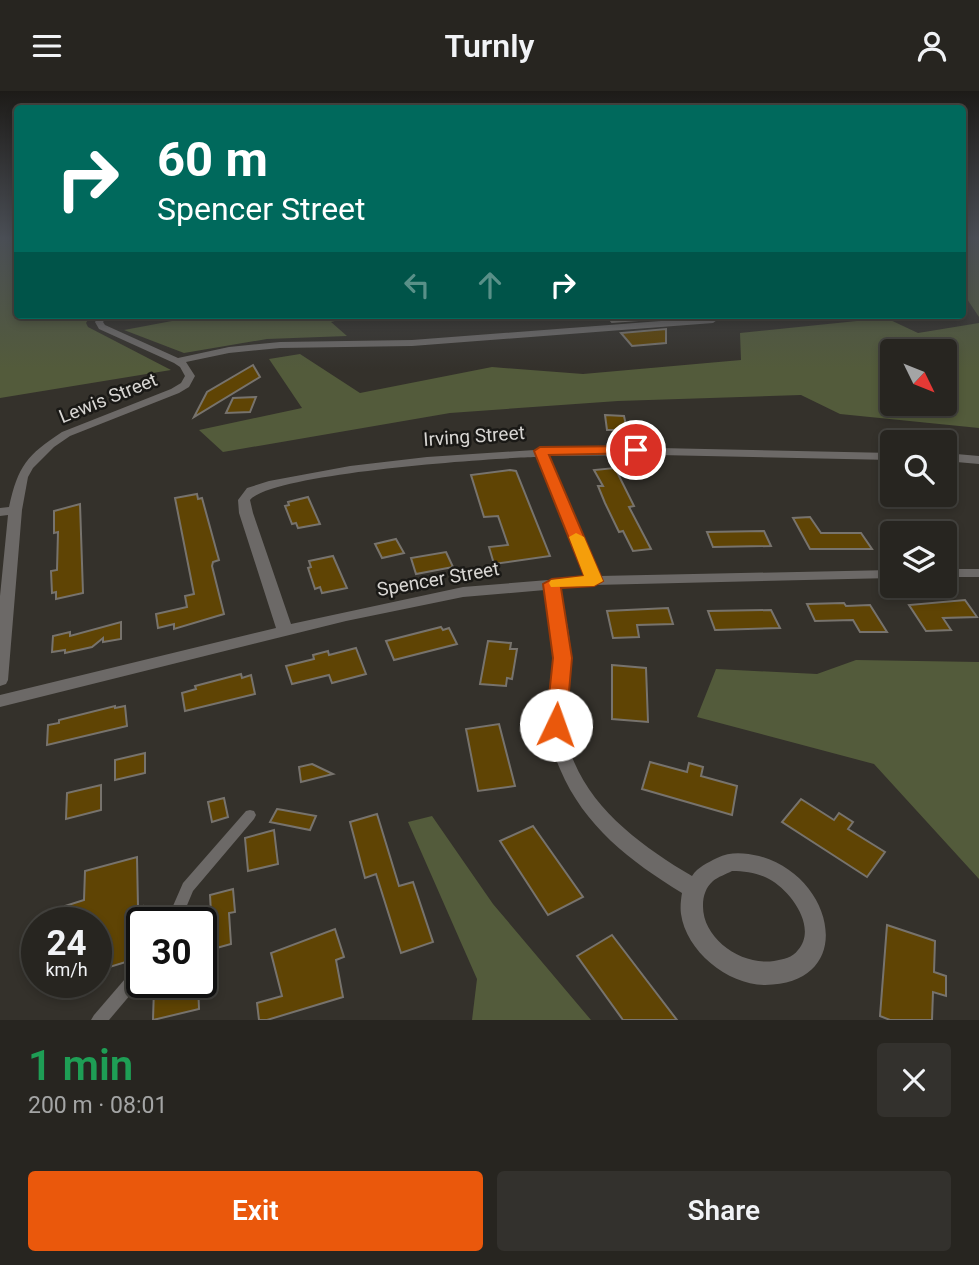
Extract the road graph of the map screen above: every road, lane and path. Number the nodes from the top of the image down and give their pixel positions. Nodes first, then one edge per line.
1 (101, 319) edge
2 (713, 320) dead end
3 (177, 361) junction
4 (540, 451) junction
5 (880, 456) edge
6 (957, 458) edge
7 (979, 460) edge
8 (15, 510) junction
9 (0, 512) edge
10 (957, 573) edge
11 (979, 573) edge
12 (880, 574) edge
13 (594, 581) junction
14 (552, 584) junction
15 (285, 631) junction
16 (0, 680) edge
17 (0, 701) edge
18 (250, 815) dead end
19 (693, 888) junction
20 (179, 907) edge
21 (126, 989) edge
22 (99, 1020) edge

1 - 3 street
2 - 3 street
3 - 8 street, Lewis Street
4 - 5 street, Irving Street
4 - 13 street
4 - 15 street, Irving Street
6 - 7 street
8 - 9 street
8 - 16 street, Lewis Street
10 - 11 street
12 - 13 street, Spencer Street
13 - 14 street, Spencer Street
14 - 15 street, Spencer Street
14 - 19 street
15 - 17 street, Spencer Street
18 - 20 lane
19 - 19 street
21 - 22 lane

